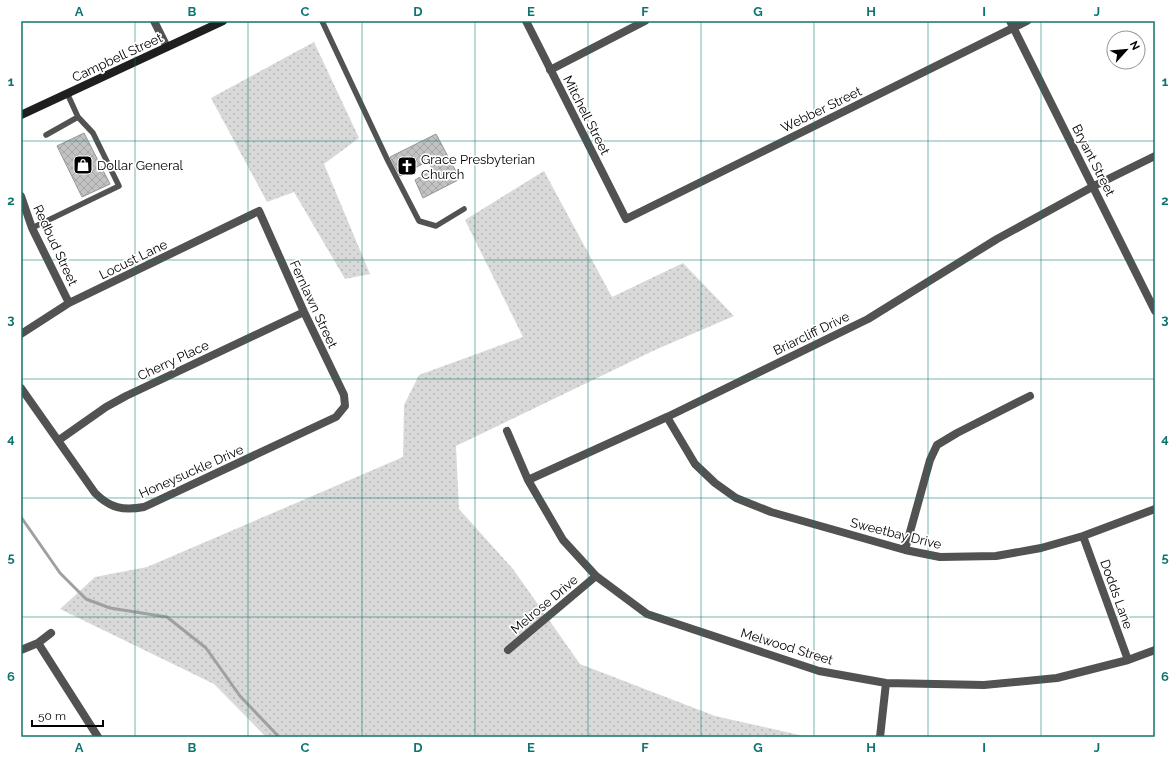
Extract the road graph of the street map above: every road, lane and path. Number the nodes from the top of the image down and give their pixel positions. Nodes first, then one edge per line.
1 (154, 21) edge
2 (223, 21) edge
3 (322, 21) edge
4 (526, 21) edge
5 (646, 21) edge
6 (1027, 21) edge
7 (1012, 24) edge
8 (166, 47) junction
9 (550, 70) junction
10 (67, 93) junction
11 (21, 115) edge
12 (78, 118) junction
13 (46, 135) dead end
14 (1155, 156) edge
15 (1094, 186) junction
16 (21, 199) edge
17 (464, 209) dead end
18 (259, 212) joint
19 (626, 219) joint
20 (32, 228) junction
21 (69, 303) junction
22 (1155, 310) edge
23 (304, 312) junction
24 (21, 334) edge
25 (21, 388) edge
26 (1030, 396) dead end
27 (345, 406) joint
28 (667, 417) junction
29 (507, 431) dead end
30 (59, 440) junction
31 (528, 480) junction
32 (1155, 508) edge
33 (1083, 536) junction
34 (905, 550) junction
35 (596, 576) junction
36 (51, 633) dead end
37 (38, 643) junction
38 (21, 650) edge
39 (508, 650) dead end
40 (1155, 650) edge
41 (1128, 660) junction
42 (886, 684) junction
43 (98, 737) edge
44 (880, 737) edge

1 - 8 street
2 - 8 main road, Campbell Street
3 - 17 lane
4 - 9 street, Mitchell Street
5 - 9 street
6 - 7 street, Webber Street
7 - 15 street, Bryant Street
7 - 19 street, Webber Street
8 - 10 main road, Campbell Street
9 - 19 street, Mitchell Street
10 - 11 main road, Campbell Street
10 - 12 lane
12 - 13 lane
12 - 20 lane
14 - 15 street, Briarcliff Drive
15 - 22 street, Bryant Street
15 - 28 street, Briarcliff Drive
16 - 20 street, Redbud Street
18 - 21 street, Locust Lane
18 - 23 street, Fernlawn Street
20 - 21 street, Redbud Street
21 - 24 street, Locust Lane
23 - 27 street, Fernlawn Street
23 - 30 street, Cherry Place
25 - 30 street, Honeysuckle Drive
26 - 34 street
27 - 30 street, Honeysuckle Drive
28 - 31 street, Briarcliff Drive
28 - 34 street, Sweetbay Drive
29 - 31 street, Melwood Street
31 - 35 street, Melwood Street
32 - 33 street, Sweetbay Drive
33 - 34 street, Sweetbay Drive
33 - 41 street, Dodds Lane
35 - 39 street, Melrose Drive
35 - 42 street, Melwood Street
36 - 37 street
37 - 38 street
37 - 43 street
40 - 41 street, Melwood Street
41 - 42 street, Melwood Street
42 - 44 street

